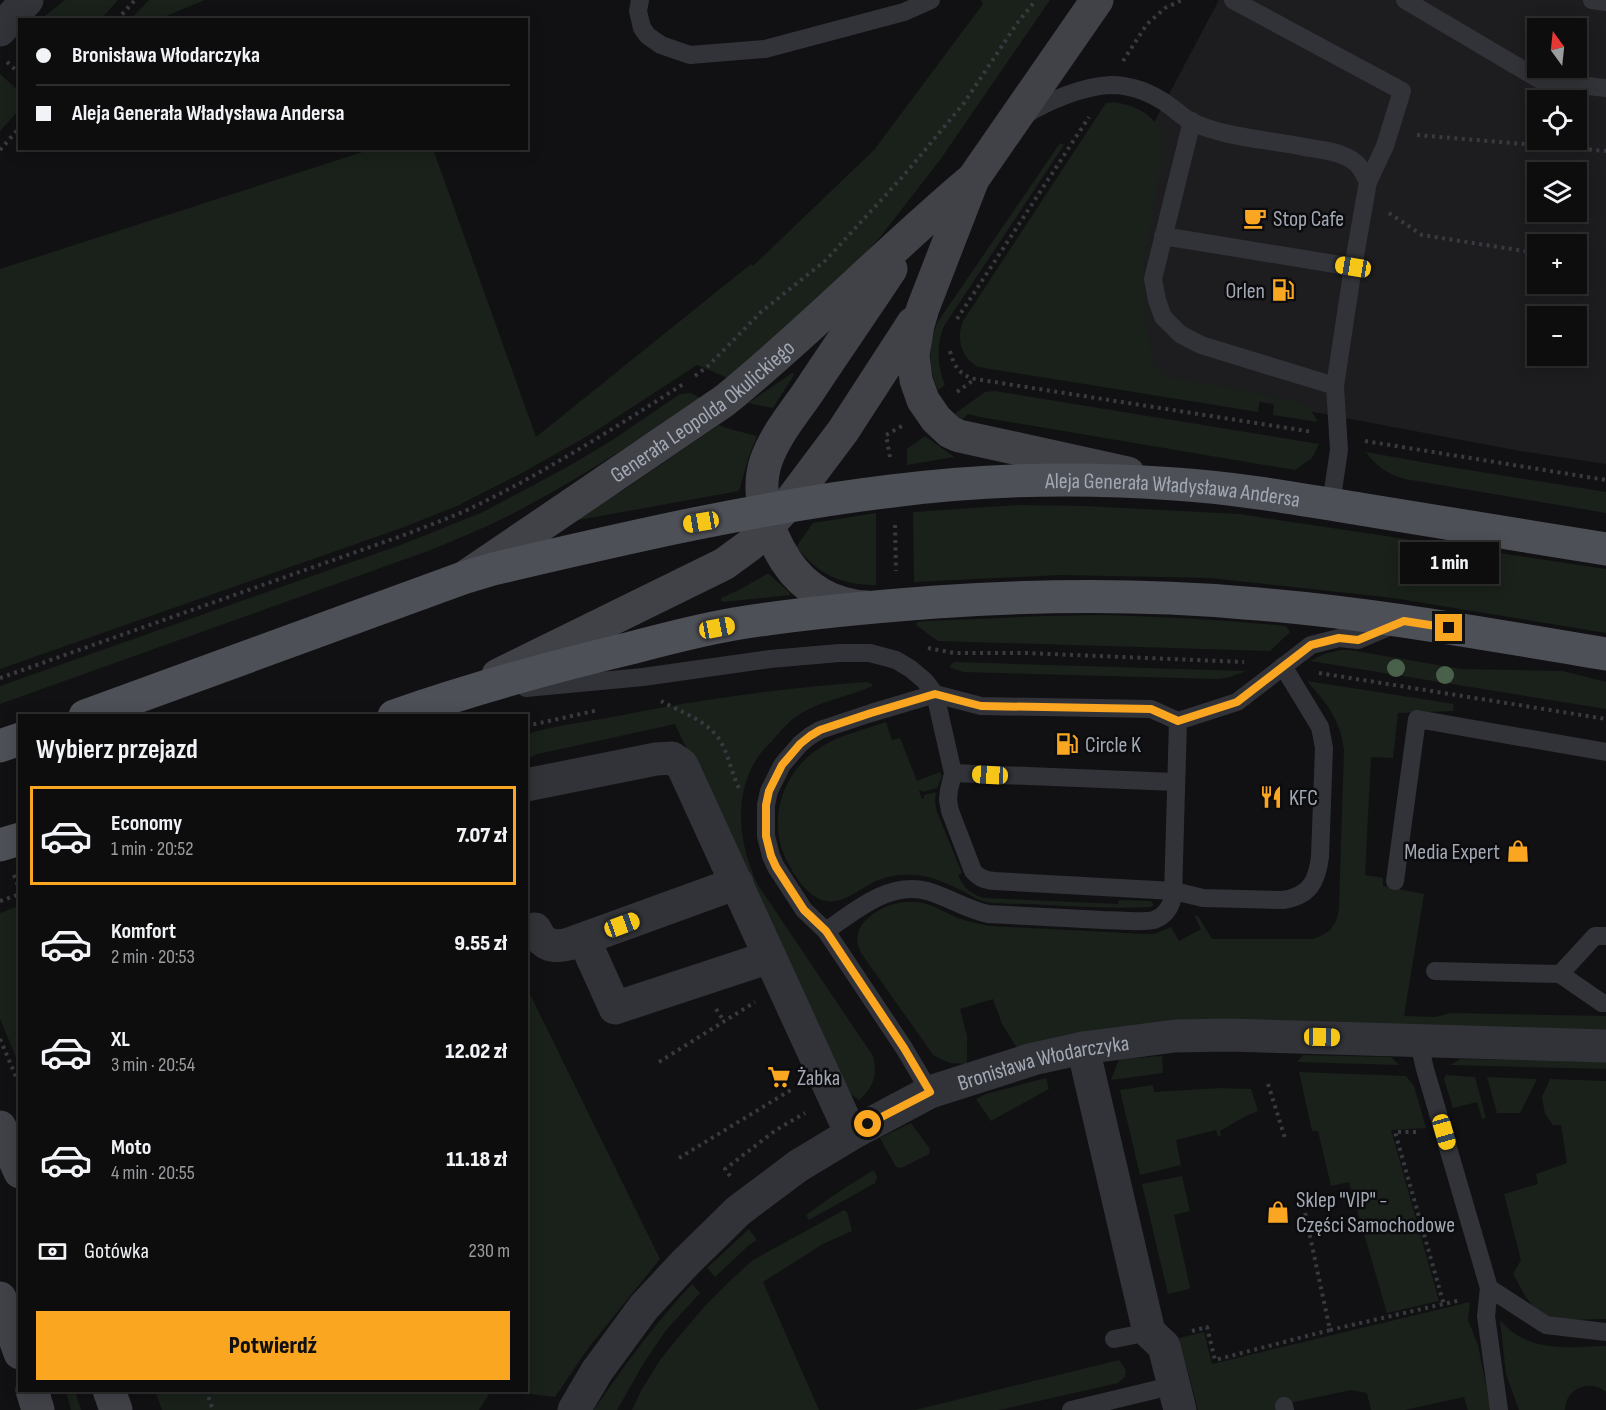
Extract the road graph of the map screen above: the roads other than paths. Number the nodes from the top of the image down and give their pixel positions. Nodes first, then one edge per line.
1 (27, 0) edge
2 (640, 0) edge
3 (931, 0) edge
4 (1097, 0) edge
5 (1233, 0) edge
6 (1405, 0) edge
7 (1592, 0) edge
8 (1606, 2) edge
9 (1259, 6) edge
10 (2, 45) edge
11 (1606, 88) edge
12 (1192, 122) junction
13 (1011, 125) junction
14 (973, 179) junction
15 (1368, 182) junction
16 (924, 220) junction
17 (1163, 236) junction
18 (1353, 267) junction
19 (923, 308) junction
20 (1335, 386) junction
21 (1174, 484) junction
22 (1330, 504) junction
23 (764, 515) junction
24 (1606, 549) edge
25 (462, 578) junction
26 (873, 607) junction
27 (1404, 621) junction
28 (1606, 654) edge
29 (1283, 666) junction
30 (459, 694) junction
31 (935, 694) junction
32 (90, 714) edge
33 (400, 714) edge
34 (1178, 721) junction
35 (18, 740) edge
36 (0, 746) edge
37 (1606, 752) edge
38 (953, 773) junction
39 (1175, 782) junction
40 (528, 785) edge
41 (18, 840) edge
42 (0, 845) edge
43 (1395, 881) dead end
44 (737, 883) junction
45 (1174, 891) junction
46 (535, 928) dead end
47 (826, 931) junction
48 (1606, 936) edge
49 (591, 955) dead end
50 (770, 957) junction
51 (1435, 971) dead end
52 (1560, 974) junction
53 (1606, 1003) edge
54 (1418, 1039) junction
55 (1606, 1046) edge
56 (1083, 1048) junction
57 (930, 1092) junction
58 (0, 1127) edge
59 (851, 1134) junction
60 (18, 1168) edge
61 (1489, 1288) junction
62 (0, 1298) edge
63 (1149, 1332) junction
64 (1606, 1332) edge
65 (1114, 1339) dead end
66 (18, 1348) edge
67 (33, 1392) edge
68 (110, 1392) edge
69 (1178, 1398) edge
70 (38, 1410) edge
71 (116, 1410) edge
72 (574, 1410) edge
73 (1071, 1410) edge
74 (1499, 1410) edge

1 - 10 street
2 - 3 lane
4 - 13 main road, Generała Leopolda Okulickiego
5 - 9 lane
6 - 11 lane
7 - 8 lane
9 - 15 lane
12 - 13 lane
12 - 15 lane
12 - 17 lane
13 - 14 main road, Generała Leopolda Okulickiego
14 - 16 main road, Generała Leopolda Okulickiego
14 - 19 main road, Generała Leopolda Okulickiego
15 - 18 lane
16 - 23 main road, Generała Leopolda Okulickiego
16 - 25 main road, Generała Leopolda Okulickiego
17 - 18 lane
17 - 20 lane
18 - 20 lane
19 - 21 main road, Generała Leopolda Okulickiego
19 - 23 main road, Generała Leopolda Okulickiego
20 - 22 lane
21 - 22 main road, Aleja Generała Władysława Andersa
21 - 23 main road, Aleja Generała Władysława Andersa
22 - 24 main road, Aleja Generała Władysława Andersa
23 - 25 main road, Aleja Generała Władysława Andersa
23 - 26 main road, Generała Leopolda Okulickiego
23 - 30 main road, Generała Leopolda Okulickiego
25 - 32 main road, Aleja Generała Władysława Andersa
26 - 27 main road
26 - 30 main road
27 - 28 main road
27 - 29 lane
29 - 34 lane
29 - 45 lane
30 - 31 lane
30 - 33 main road
31 - 34 lane
31 - 38 lane
31 - 47 lane
34 - 39 lane
35 - 36 main road
37 - 43 lane
38 - 39 lane
38 - 45 lane
39 - 45 lane
40 - 44 street
41 - 42 main road
44 - 46 street
44 - 50 street
45 - 47 lane
47 - 57 lane
48 - 52 lane
49 - 50 street
50 - 59 street
51 - 52 lane
52 - 53 lane
54 - 55 street, Bronisława Włodarczyka
54 - 56 street, Bronisława Włodarczyka
54 - 61 lane
56 - 57 street, Bronisława Włodarczyka
56 - 63 street
57 - 59 street, Bronisława Włodarczyka
58 - 60 main road
59 - 72 street, Bronisława Włodarczyka
61 - 64 lane
61 - 74 lane
62 - 66 main road
63 - 65 lane
63 - 69 street
67 - 70 main road
68 - 71 main road
69 - 73 lane

